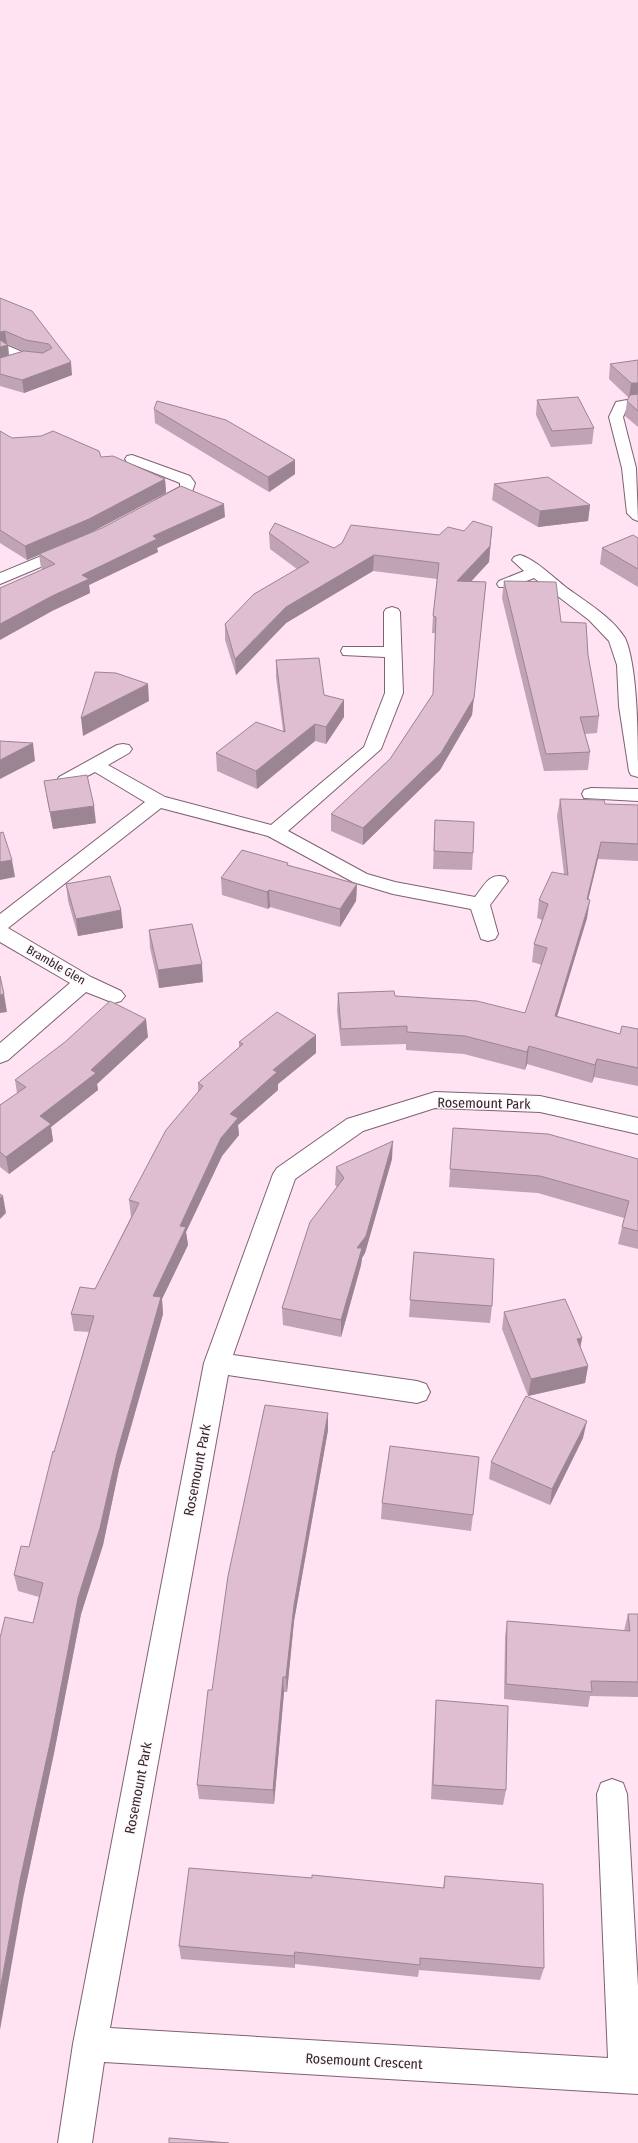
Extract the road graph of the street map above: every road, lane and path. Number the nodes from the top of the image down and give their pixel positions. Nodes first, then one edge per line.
1 (6, 349) edge
2 (24, 358) junction
3 (45, 361) edge
4 (6, 365) edge
5 (638, 402) edge
6 (148, 448) dead end
7 (145, 512) edge
8 (638, 516) edge
9 (83, 544) edge
10 (520, 560) dead end
11 (537, 571) junction
12 (2, 577) edge
13 (505, 584) edge
14 (392, 612) dead end
15 (349, 651) dead end
16 (393, 652) junction
17 (123, 749) dead end
18 (95, 765) junction
19 (638, 771) edge
20 (66, 781) edge
21 (591, 794) dead end
22 (638, 795) edge
23 (158, 801) junction
24 (275, 832) junction
25 (498, 881) dead end
26 (480, 904) junction
27 (0, 924) edge
28 (0, 933) edge
29 (488, 934) dead end
30 (84, 982) junction
31 (114, 996) dead end
32 (0, 1055) edge
33 (638, 1126) edge
34 (217, 1363) junction
35 (417, 1392) dead end
36 (612, 1794) dead end
37 (90, 2044) junction
38 (632, 2077) edge
39 (75, 2143) edge

1 - 2 street
2 - 3 street
2 - 4 street
5 - 8 street
6 - 7 street
9 - 12 street
10 - 11 street
11 - 13 street
11 - 19 street
14 - 16 street
15 - 16 street
16 - 24 street
17 - 18 street
18 - 20 street
18 - 23 street
21 - 22 street
23 - 24 street
23 - 27 street
24 - 26 street
25 - 26 street
26 - 29 street
28 - 30 street, Bramble Glen
30 - 31 street, Bramble Glen
30 - 32 street
33 - 34 street, Rosemount Park
34 - 35 street
34 - 37 street, Rosemount Park
36 - 38 street
37 - 38 street, Rosemount Crescent
37 - 39 street, Rosemount Park

